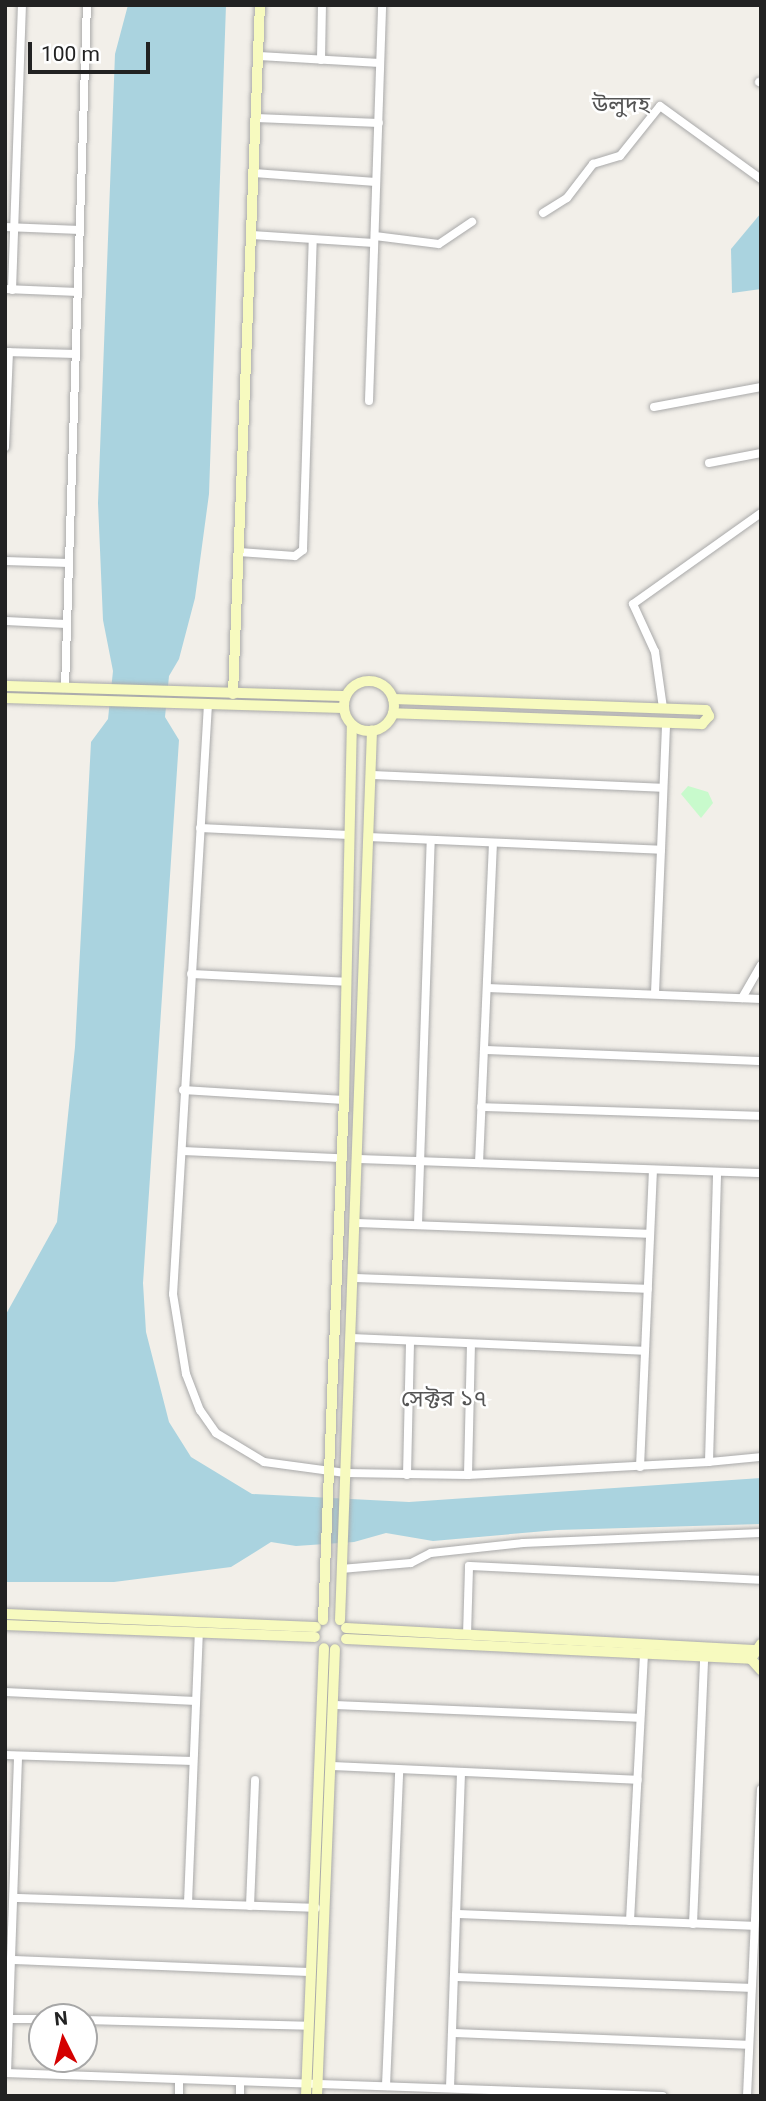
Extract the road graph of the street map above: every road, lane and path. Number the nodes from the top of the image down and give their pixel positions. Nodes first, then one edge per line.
1 (22, 5) edge
2 (87, 5) edge
3 (260, 5) edge
4 (322, 5) edge
5 (382, 5) edge
6 (259, 57) junction
7 (321, 61) junction
8 (380, 63) junction
9 (256, 118) junction
10 (379, 123) junction
11 (254, 173) junction
12 (761, 179) edge
13 (376, 182) junction
14 (543, 213) dead end
15 (472, 222) dead end
16 (10, 227) edge
17 (80, 230) junction
18 (252, 235) junction
19 (374, 239) junction
20 (313, 240) junction
21 (9, 289) edge
22 (78, 292) junction
23 (7, 352) edge
24 (76, 354) junction
25 (761, 387) edge
26 (369, 401) dead end
27 (654, 407) dead end
28 (5, 447) edge
29 (761, 453) edge
30 (709, 463) dead end
31 (761, 513) edge
32 (239, 552) junction
33 (5, 561) edge
34 (69, 563) junction
35 (5, 621) edge
36 (67, 624) junction
37 (5, 686) edge
38 (65, 688) junction
39 (233, 694) junction
40 (345, 696) junction
41 (5, 698) edge
42 (195, 698) junction
43 (393, 699) junction
44 (208, 704) junction
45 (343, 708) junction
46 (663, 708) junction
47 (393, 713) junction
48 (666, 723) junction
49 (352, 725) junction
50 (372, 732) junction
51 (371, 775) junction
52 (663, 788) junction
53 (201, 828) junction
54 (349, 835) junction
55 (369, 837) junction
56 (431, 840) junction
57 (493, 843) junction
58 (661, 850) junction
59 (761, 965) edge
60 (191, 974) junction
61 (347, 982) junction
62 (486, 988) junction
63 (655, 993) junction
64 (742, 998) junction
65 (761, 999) edge
66 (484, 1050) junction
67 (761, 1061) edge
68 (183, 1090) junction
69 (344, 1100) junction
70 (481, 1107) junction
71 (761, 1116) edge
72 (183, 1151) junction
73 (340, 1158) junction
74 (356, 1159) junction
75 (419, 1161) junction
76 (479, 1163) junction
77 (653, 1170) junction
78 (718, 1172) junction
79 (761, 1174) edge
80 (354, 1223) junction
81 (418, 1224) junction
82 (650, 1234) junction
83 (353, 1278) junction
84 (648, 1289) junction
85 (350, 1338) junction
86 (410, 1342) junction
87 (471, 1344) junction
88 (645, 1351) junction
89 (761, 1457) edge
90 (709, 1462) junction
91 (639, 1467) junction
92 (330, 1474) junction
93 (345, 1475) junction
94 (407, 1475) junction
95 (468, 1475) junction
96 (761, 1533) edge
97 (341, 1569) junction
98 (761, 1580) edge
99 (5, 1614) edge
100 (5, 1625) edge
101 (318, 1628) junction
102 (344, 1629) junction
103 (199, 1632) junction
104 (467, 1635) junction
105 (329, 1648) junction
106 (755, 1651) edge
107 (644, 1653) junction
108 (704, 1656) junction
109 (761, 1670) edge
110 (5, 1692) edge
111 (196, 1701) junction
112 (332, 1705) junction
113 (640, 1718) junction
114 (5, 1755) edge
115 (18, 1756) junction
116 (193, 1761) junction
117 (331, 1766) junction
118 (399, 1770) junction
119 (461, 1773) junction
120 (255, 1780) dead end
121 (638, 1780) junction
122 (761, 1789) edge
123 (15, 1898) junction
124 (188, 1903) junction
125 (250, 1906) junction
126 (318, 1908) junction
127 (456, 1914) junction
128 (630, 1921) junction
129 (693, 1924) junction
130 (754, 1926) junction
131 (12, 1960) junction
132 (311, 1972) junction
133 (454, 1977) junction
134 (750, 1988) junction
135 (10, 2019) junction
136 (28, 2020) edge
137 (98, 2021) edge
138 (308, 2026) junction
139 (452, 2034) junction
140 (749, 2045) junction
141 (6, 2073) edge
142 (179, 2080) junction
143 (240, 2082) junction
144 (318, 2084) junction
145 (386, 2086) junction
146 (450, 2088) junction
147 (306, 2090) edge
148 (623, 2095) edge
149 (179, 2096) edge
150 (240, 2096) edge
151 (317, 2096) edge
152 (663, 2096) edge
153 (747, 2096) edge

1 - 16 street
2 - 17 street
3 - 6 street
4 - 7 street
5 - 8 street
6 - 7 street
6 - 9 street
7 - 8 street
8 - 10 street
9 - 10 street
9 - 11 street
10 - 13 street
11 - 13 street
11 - 18 street
12 - 14 street
13 - 19 street
15 - 19 street
16 - 17 street
16 - 21 street
17 - 22 street
18 - 20 street
18 - 32 street
19 - 20 street
19 - 26 street
20 - 32 street
21 - 22 street
22 - 24 street
23 - 24 street
23 - 28 street
24 - 34 street
25 - 27 street
29 - 30 street
31 - 46 street
32 - 39 street
33 - 34 street
34 - 36 street
35 - 36 street
36 - 38 street
37 - 38 street
38 - 42 street
39 - 40 street
39 - 42 street
40 - 43 street
40 - 45 street
41 - 42 street
42 - 44 street
43 - 46 street
43 - 47 street
44 - 45 street
44 - 53 street
45 - 49 street
46 - 48 street
47 - 48 street
47 - 50 street
48 - 52 street
49 - 50 street
49 - 54 street
50 - 51 street
51 - 52 street
51 - 55 street
52 - 58 street
53 - 54 street
53 - 60 street
54 - 61 street
55 - 56 street
55 - 74 street
56 - 57 street
56 - 75 street
57 - 58 street
57 - 62 street
58 - 63 street
59 - 64 street
60 - 61 street
60 - 68 street
61 - 69 street
62 - 63 street
62 - 66 street
63 - 64 street
64 - 65 street
66 - 67 street
66 - 70 street
68 - 69 street
68 - 72 street
69 - 73 street
70 - 71 street
70 - 76 street
72 - 73 street
72 - 92 street
73 - 92 street
74 - 75 street
74 - 80 street
75 - 76 street
75 - 81 street
76 - 77 street
77 - 78 street
77 - 82 street
78 - 79 street
78 - 90 street
80 - 81 street
80 - 83 street
81 - 82 street
82 - 84 street
83 - 84 street
83 - 85 street
84 - 88 street
85 - 86 street
85 - 93 street
86 - 87 street
86 - 94 street
87 - 88 street
87 - 95 street
88 - 91 street
89 - 90 street
90 - 91 street
91 - 95 street
92 - 93 street
92 - 101 street
93 - 94 street
93 - 97 street
94 - 95 street
96 - 97 street
97 - 102 street
98 - 104 street
99 - 101 street
100 - 103 street
101 - 102 street
101 - 103 street
101 - 105 street
102 - 104 street
102 - 105 street
102 - 107 street
103 - 111 street
104 - 106 street
105 - 112 street
105 - 126 street
106 - 108 street
106 - 109 street
107 - 108 street
107 - 113 street
108 - 129 street
110 - 111 street
111 - 116 street
112 - 113 street
112 - 117 street
113 - 121 street
114 - 115 street
115 - 116 street
115 - 123 street
116 - 124 street
117 - 118 street
117 - 126 street
118 - 119 street
118 - 145 street
119 - 121 street
119 - 127 street
120 - 125 street
121 - 128 street
122 - 130 street
123 - 124 street
123 - 131 street
124 - 125 street
125 - 126 street
126 - 132 street
126 - 144 street
127 - 128 street
127 - 133 street
128 - 129 street
129 - 130 street
130 - 134 street
131 - 132 street
131 - 135 street
132 - 138 street
133 - 134 street
133 - 139 street
134 - 140 street
135 - 136 street
135 - 141 street
137 - 138 street
138 - 147 street
139 - 140 street
139 - 146 street
140 - 153 street
141 - 142 street
142 - 143 street
142 - 149 street
143 - 147 street
143 - 150 street
144 - 145 street
144 - 147 street
144 - 151 street
145 - 146 street
146 - 148 street
148 - 152 street

